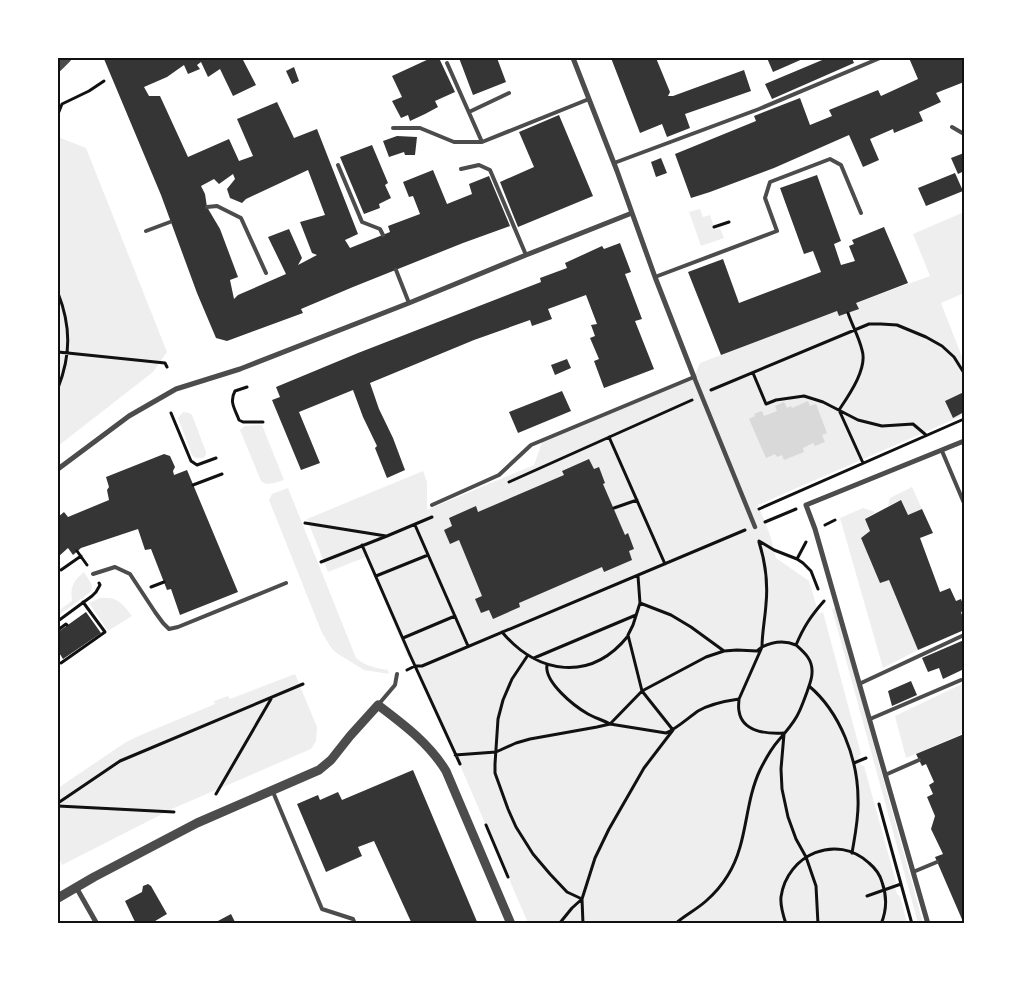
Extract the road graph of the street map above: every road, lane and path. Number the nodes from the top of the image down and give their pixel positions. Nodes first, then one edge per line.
1 (68, 58) edge
2 (573, 58) edge
3 (880, 58) edge
4 (447, 63) dead end
5 (58, 67) edge
6 (104, 81) dead end
7 (509, 93) dead end
8 (589, 99) junction
9 (469, 112) junction
10 (58, 114) edge
11 (393, 128) dead end
12 (952, 128) dead end
13 (964, 134) edge
14 (482, 142) junction
15 (614, 163) junction
16 (338, 165) dead end
17 (461, 169) dead end
18 (207, 207) dead end
19 (861, 212) dead end
20 (632, 213) junction
21 (170, 222) dead end
22 (729, 222) dead end
23 (714, 227) dead end
24 (146, 232) dead end
25 (383, 235) dead end
26 (526, 255) junction
27 (396, 270) dead end
28 (266, 273) dead end
29 (655, 277) junction
30 (58, 293) edge
31 (409, 303) junction
32 (848, 313) dead end
33 (854, 330) junction
34 (58, 352) edge
35 (68, 353) junction
36 (167, 368) dead end
37 (753, 373) junction
38 (964, 373) edge
39 (694, 377) junction
40 (248, 387) dead end
41 (58, 388) edge
42 (701, 394) junction
43 (839, 410) junction
44 (170, 412) dead end
45 (964, 419) edge
46 (263, 422) dead end
47 (927, 435) junction
48 (609, 437) junction
49 (964, 441) edge
50 (942, 451) junction
51 (216, 458) dead end
52 (864, 463) junction
53 (58, 469) edge
54 (222, 474) dead end
55 (193, 485) dead end
56 (503, 485) dead end
57 (636, 500) junction
58 (964, 503) edge
59 (432, 505) dead end
60 (806, 505) junction
61 (614, 508) dead end
62 (749, 513) junction
63 (432, 517) dead end
64 (305, 523) dead end
65 (415, 525) junction
66 (755, 527) junction
67 (386, 536) junction
68 (759, 542) junction
69 (362, 545) junction
70 (428, 555) junction
71 (81, 556) dead end
72 (321, 562) dead end
73 (665, 564) junction
74 (61, 570) dead end
75 (94, 574) dead end
76 (376, 576) junction
77 (638, 576) junction
78 (286, 583) dead end
79 (640, 604) junction
80 (637, 615) junction
81 (455, 616) junction
82 (58, 621) edge
83 (67, 625) dead end
84 (58, 630) edge
85 (502, 632) junction
86 (628, 635) junction
87 (964, 635) edge
88 (403, 638) junction
89 (796, 645) junction
90 (468, 646) junction
91 (762, 647) junction
92 (724, 651) junction
93 (528, 655) junction
94 (534, 658) junction
95 (59, 662) edge
96 (547, 665) junction
97 (415, 666) junction
98 (397, 674) joint
99 (961, 680) dead end
100 (303, 684) dead end
101 (859, 684) junction
102 (809, 686) junction
103 (642, 691) junction
104 (271, 698) junction
105 (739, 699) junction
106 (378, 705) junction
107 (870, 719) junction
108 (610, 724) junction
109 (673, 730) junction
110 (784, 734) junction
111 (496, 752) junction
112 (456, 755) dead end
113 (866, 758) dead end
114 (919, 760) dead end
115 (854, 763) junction
116 (885, 775) junction
117 (272, 790) junction
118 (216, 794) dead end
119 (58, 804) edge
120 (174, 812) dead end
121 (852, 852) junction
122 (806, 857) junction
123 (937, 862) dead end
124 (913, 872) junction
125 (901, 884) dead end
126 (76, 887) junction
127 (885, 890) junction
128 (58, 896) edge
129 (867, 896) dead end
130 (582, 899) junction
131 (97, 924) edge
132 (355, 924) edge
133 (511, 924) edge
134 (559, 924) edge
135 (584, 924) edge
136 (675, 924) edge
137 (786, 924) edge
138 (818, 924) edge
139 (881, 924) edge
140 (928, 924) edge

1 - 5 street
2 - 8 street
3 - 15 lane
4 - 9 lane
6 - 10 path
7 - 9 lane
8 - 14 lane
8 - 15 street
9 - 14 lane
11 - 14 lane
12 - 13 lane
15 - 20 street
16 - 25 lane
17 - 26 lane
18 - 28 lane
19 - 29 lane
20 - 26 street
20 - 29 street
21 - 24 lane
22 - 23 path
26 - 31 street
27 - 31 lane
29 - 39 street
30 - 35 path
31 - 53 street
32 - 33 path
33 - 37 path
33 - 38 path
33 - 43 path
34 - 35 path
35 - 36 path
35 - 41 path
37 - 42 path
37 - 43 path
39 - 42 street
39 - 59 lane
40 - 46 path
42 - 48 path
42 - 62 street
43 - 47 path
43 - 52 path
44 - 51 path
45 - 47 path
47 - 52 path
48 - 56 path
48 - 57 path
49 - 50 street
50 - 58 lane
50 - 60 street
52 - 62 path
54 - 55 path
57 - 61 path
57 - 73 path
60 - 66 path
60 - 101 street
62 - 66 street
63 - 65 path
64 - 67 path
65 - 67 path
65 - 70 path
66 - 68 path
66 - 73 path
67 - 69 path
68 - 89 path
68 - 91 path
69 - 72 path
69 - 76 path
70 - 76 path
70 - 81 path
71 - 74 path
73 - 77 path
75 - 78 lane
76 - 88 path
77 - 79 path
77 - 85 path
79 - 80 path
79 - 92 path
80 - 86 path
80 - 94 path
81 - 88 path
81 - 90 path
82 - 95 path
83 - 84 path
85 - 90 path
85 - 93 path
86 - 96 path
86 - 103 path
87 - 101 lane
88 - 97 path
89 - 91 path
89 - 102 path
90 - 97 path
91 - 92 path
91 - 105 path
92 - 103 path
93 - 94 path
93 - 111 path
94 - 96 path
96 - 108 path
97 - 98 path
98 - 106 lane
99 - 107 lane
100 - 104 path
101 - 107 street
102 - 110 path
102 - 115 path
103 - 108 path
103 - 109 path
104 - 118 path
104 - 119 path
105 - 109 path
105 - 110 path
106 - 117 street
106 - 133 street
107 - 116 street
108 - 109 path
108 - 111 path
109 - 130 path
110 - 122 path
110 - 136 path
111 - 112 path
111 - 130 path
113 - 115 path
114 - 116 lane
115 - 121 path
116 - 124 street
117 - 126 street
117 - 132 lane
119 - 120 path
121 - 122 path
121 - 127 path
122 - 137 path
122 - 138 path
123 - 124 lane
124 - 140 street
125 - 127 path
126 - 128 street
126 - 131 street
127 - 129 path
127 - 139 path
130 - 134 path
130 - 135 path

